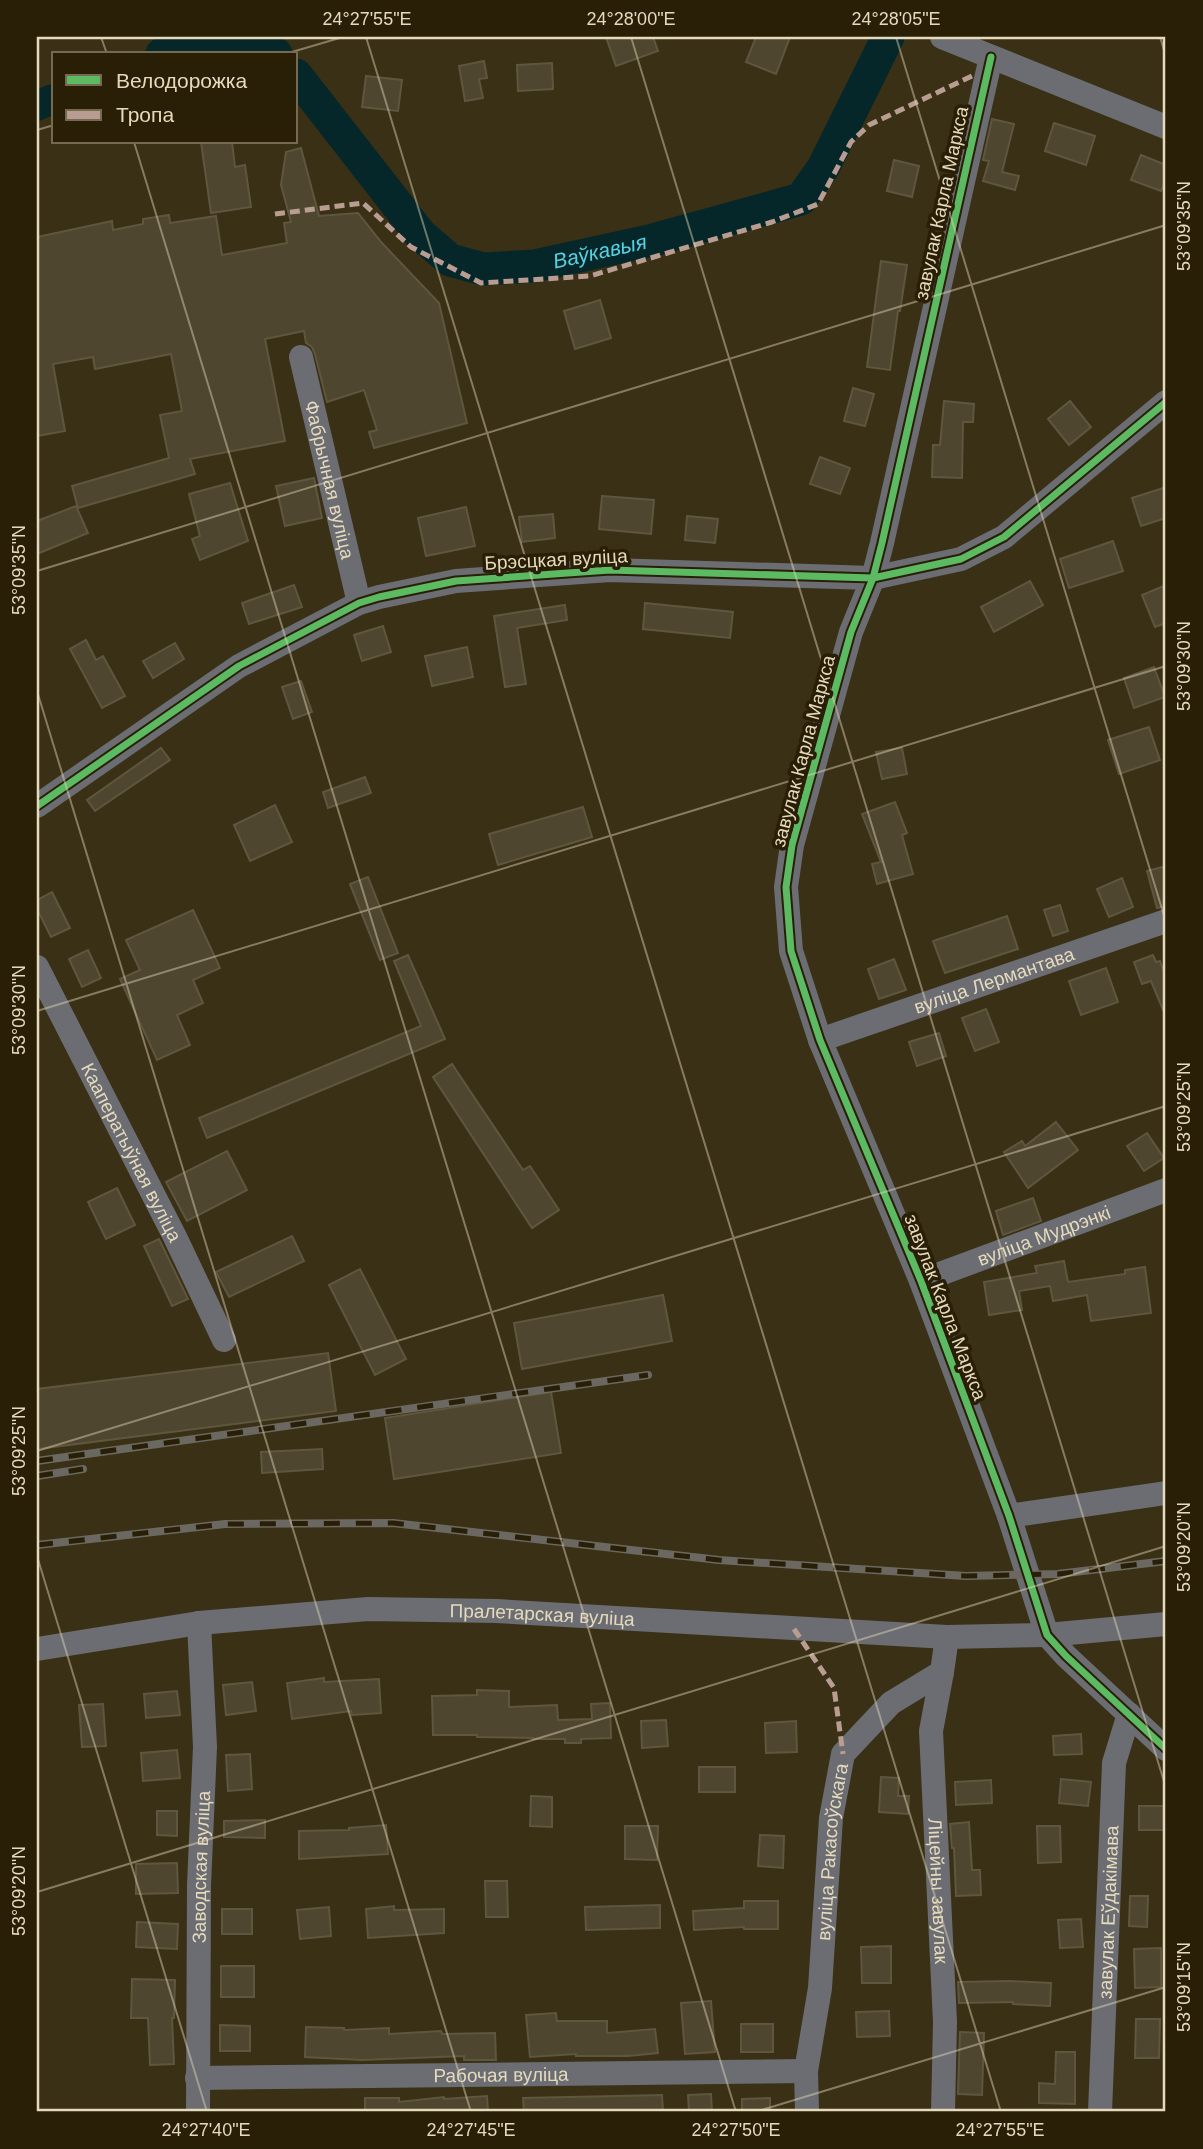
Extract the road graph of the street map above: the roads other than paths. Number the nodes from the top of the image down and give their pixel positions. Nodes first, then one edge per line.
1 (942, 37) edge
2 (991, 57) junction
3 (1166, 127) edge
4 (301, 357) dead end
5 (1166, 402) edge
6 (873, 579) junction
7 (359, 603) junction
8 (37, 806) edge
9 (1166, 921) edge
10 (37, 967) edge
11 (820, 1040) junction
12 (1166, 1190) edge
13 (921, 1281) junction
14 (224, 1340) dead end
15 (1166, 1493) edge
16 (1009, 1516) junction
17 (199, 1623) junction
18 (1166, 1624) edge
19 (1047, 1635) junction
20 (947, 1637) junction
21 (37, 1649) edge
22 (942, 1672) junction
23 (1129, 1714) junction
24 (1166, 1749) edge
25 (806, 2071) junction
26 (197, 2078) junction
27 (198, 2112) edge
28 (807, 2112) edge
29 (943, 2112) edge
30 (1100, 2112) edge

1 - 2 street
2 - 3 street
2 - 6 street, завулак Карла Маркса
4 - 7 street, Фабрычная вуліца
5 - 6 street, Брэсцкая вуліца
6 - 7 street, Брэсцкая вуліца
6 - 11 street, завулак Карла Маркса
7 - 8 street, Брэсцкая вуліца
9 - 11 street, вуліца Лермантава
10 - 14 street, Кааператыўная вуліца
11 - 13 street, завулак Карла Маркса
12 - 13 street, вуліца Мудрэнкі
13 - 16 street, завулак Карла Маркса
15 - 16 street
16 - 19 street, завулак Карла Маркса
17 - 20 street, Пралетарская вуліца
17 - 21 street, Пралетарская вуліца
17 - 26 street, Заводская вуліца
18 - 19 street, Пралетарская вуліца
19 - 20 street, Пралетарская вуліца
19 - 23 street
20 - 22 street
22 - 25 street, вуліца Ракасоўскага
22 - 29 street, Ліцейны завулак
23 - 24 street
23 - 30 street, завулак Еўдакімава
25 - 26 street, Рабочая вуліца
25 - 28 street, вуліца Ракасоўскага
26 - 27 street, Заводская вуліца

